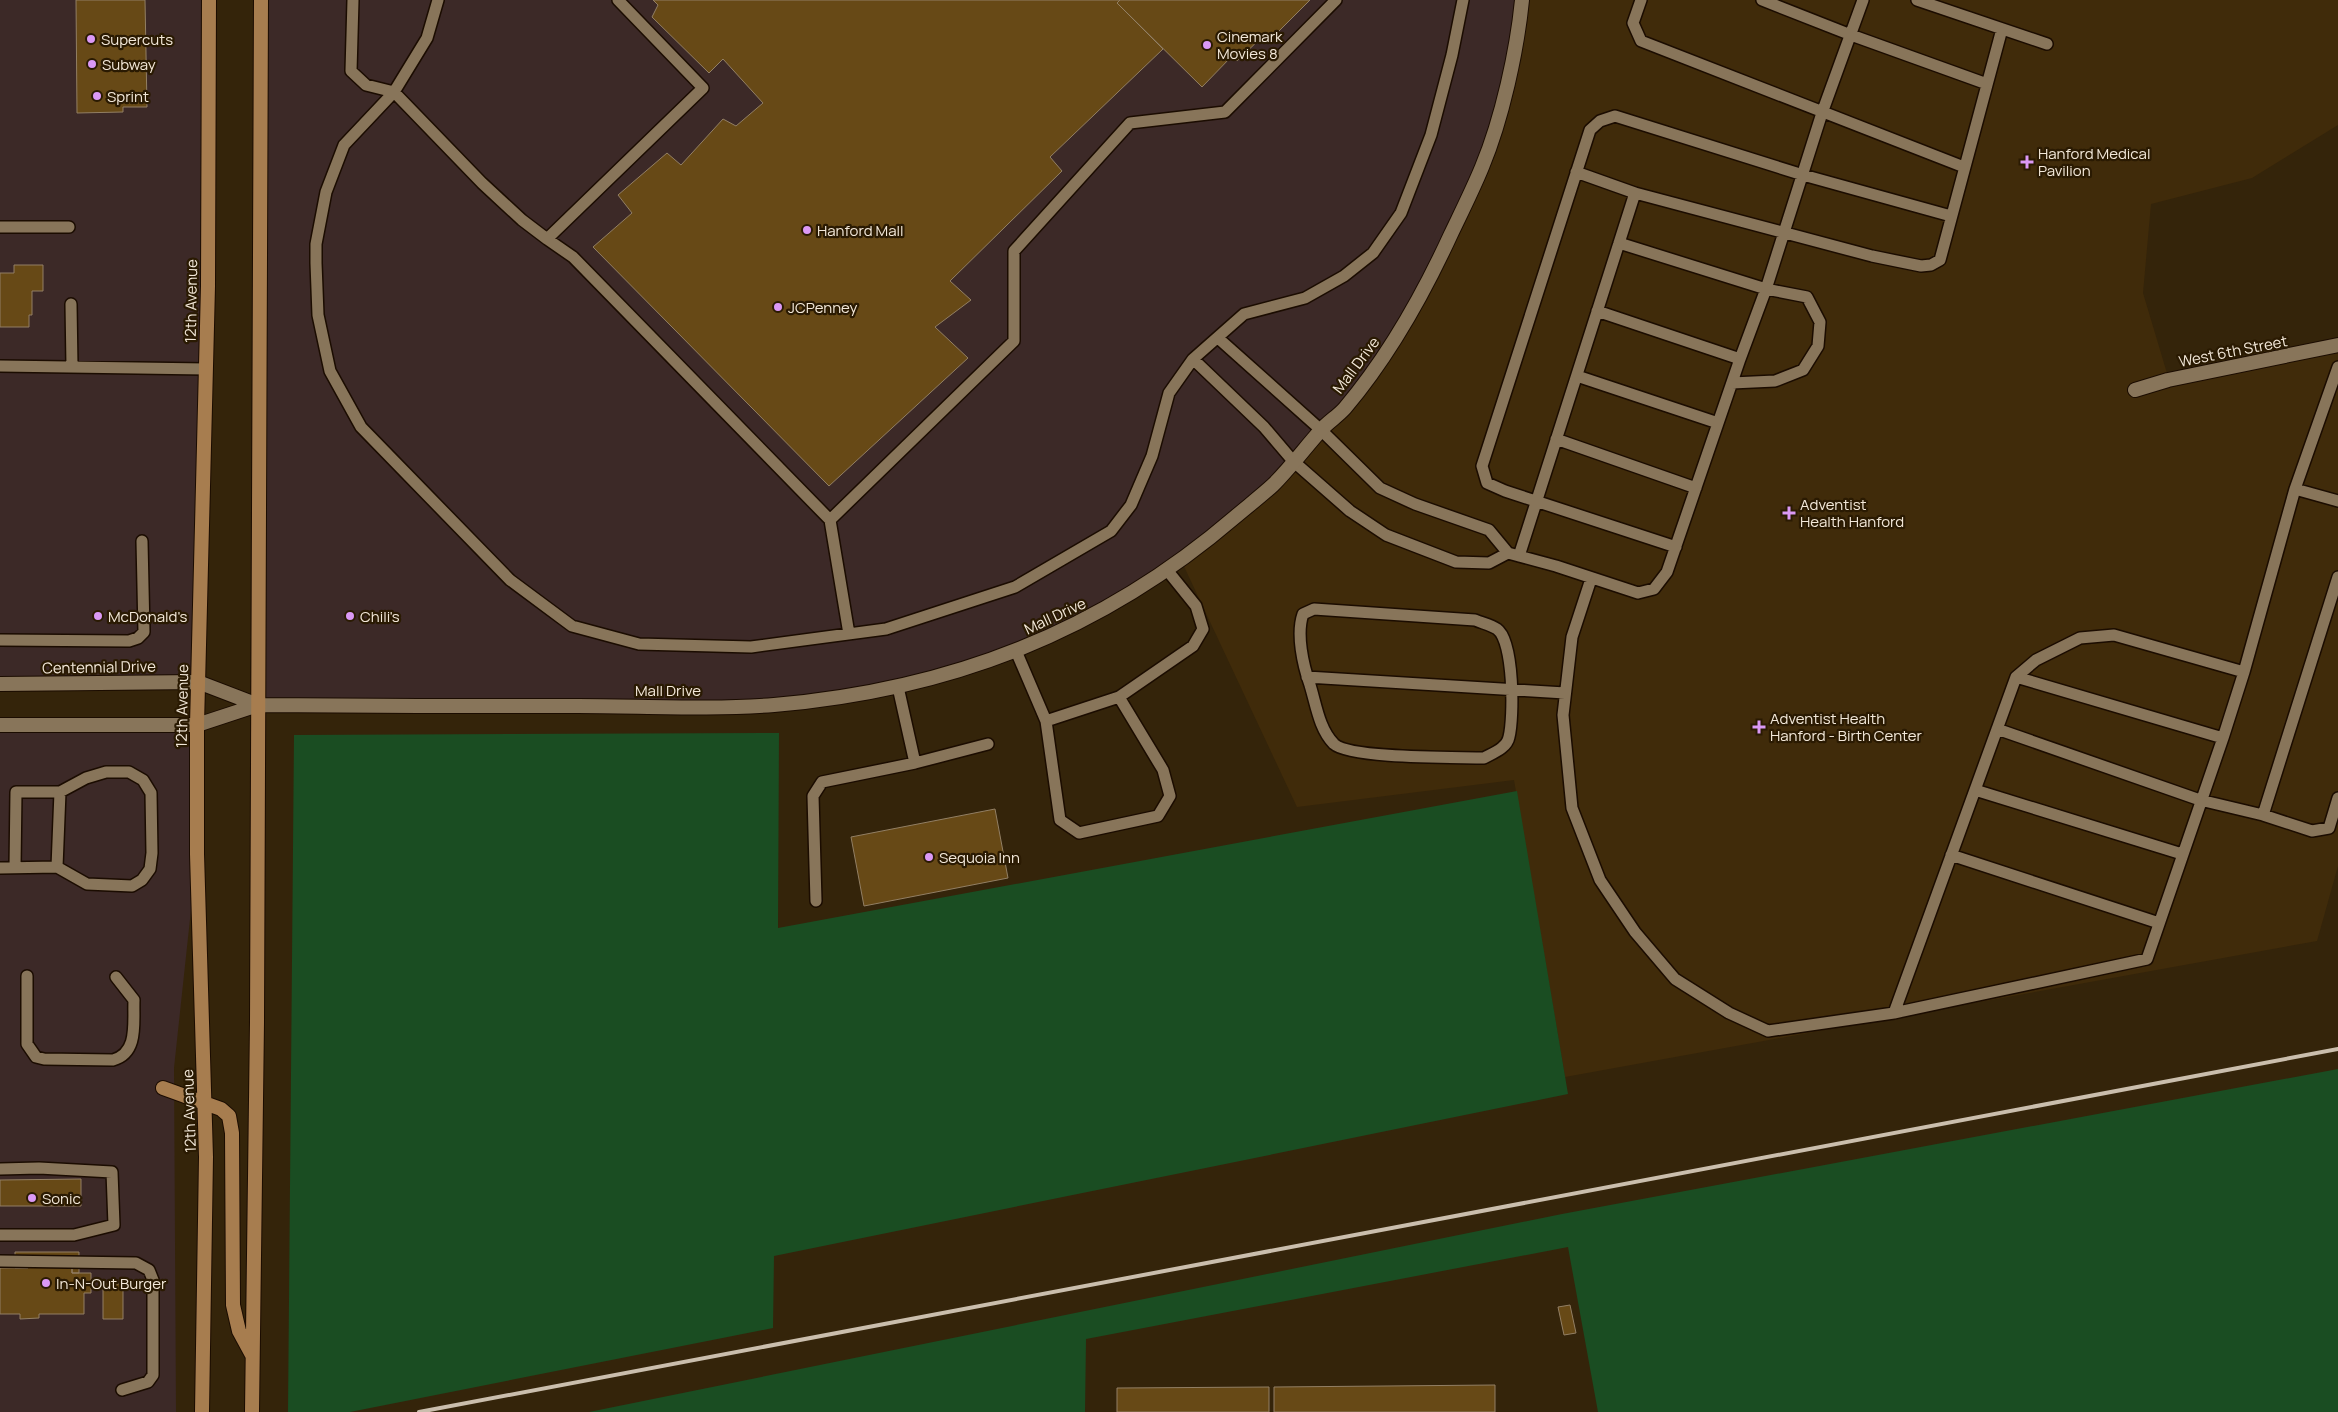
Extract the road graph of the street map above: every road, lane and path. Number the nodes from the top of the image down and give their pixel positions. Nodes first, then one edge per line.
1 (209, 0) edge
2 (261, 0) edge
3 (353, 0) edge
4 (438, 0) edge
5 (618, 0) edge
6 (1336, 0) edge
7 (1464, 0) edge
8 (1522, 0) edge
9 (1641, 0) edge
10 (1762, 0) edge
11 (1863, 0) edge
12 (1917, 0) edge
13 (2002, 29) junction
14 (1850, 35) junction
15 (2047, 44) dead end
16 (1987, 84) junction
17 (394, 92) junction
18 (1822, 112) junction
19 (1964, 167) junction
20 (1576, 172) junction
21 (1803, 175) junction
22 (1635, 193) junction
23 (1951, 216) junction
24 (0, 227) edge
25 (70, 227) dead end
26 (1783, 231) junction
27 (547, 239) junction
28 (1619, 243) junction
29 (1766, 289) junction
30 (71, 304) dead end
31 (1597, 311) junction
32 (1218, 338) junction
33 (2338, 345) edge
34 (1193, 359) junction
35 (1740, 359) junction
36 (0, 366) edge
37 (72, 366) junction
38 (2338, 367) edge
39 (206, 369) junction
40 (1576, 376) junction
41 (1732, 382) junction
42 (2135, 390) dead end
43 (1718, 423) junction
44 (1321, 430) junction
45 (1556, 438) junction
46 (1293, 460) junction
47 (1696, 488) junction
48 (2295, 489) junction
49 (2338, 501) edge
50 (1536, 502) junction
51 (830, 520) junction
52 (142, 541) dead end
53 (1676, 547) junction
54 (1514, 554) junction
55 (1167, 570) junction
56 (2338, 577) edge
57 (1591, 579) junction
58 (850, 634) junction
59 (0, 640) edge
60 (1016, 651) junction
61 (2244, 672) junction
62 (2016, 677) junction
63 (1308, 678) junction
64 (198, 682) junction
65 (0, 684) edge
66 (898, 687) junction
67 (1512, 690) junction
68 (1565, 693) junction
69 (1119, 697) junction
70 (258, 705) junction
71 (1046, 721) junction
72 (0, 725) edge
73 (198, 725) junction
74 (1997, 730) junction
75 (2223, 738) junction
76 (988, 744) dead end
77 (916, 763) junction
78 (1975, 790) junction
79 (60, 792) junction
80 (2338, 798) edge
81 (2200, 800) junction
82 (2263, 815) junction
83 (2182, 854) junction
84 (1951, 856) junction
85 (16, 867) junction
86 (57, 867) junction
87 (0, 868) edge
88 (816, 901) dead end
89 (2159, 923) junction
90 (27, 976) dead end
91 (116, 977) dead end
92 (1894, 1013) junction
93 (163, 1088) dead end
94 (205, 1102) junction
95 (0, 1169) edge
96 (0, 1235) edge
97 (0, 1261) edge
98 (252, 1356) junction
99 (122, 1390) dead end
100 (202, 1412) edge
101 (252, 1412) edge

1 - 39 main road, 12th Avenue
2 - 70 main road
3 - 17 lane
4 - 17 lane
5 - 27 lane
6 - 51 lane
7 - 32 lane
8 - 44 street, Mall Drive
9 - 18 lane
10 - 14 lane
11 - 14 lane
12 - 13 lane
13 - 15 lane
13 - 16 lane
14 - 16 lane
14 - 18 lane
16 - 19 lane
17 - 27 lane
17 - 58 lane
18 - 19 lane
18 - 21 lane
19 - 23 lane
20 - 21 lane
20 - 22 lane
20 - 50 lane
21 - 23 lane
21 - 26 lane
22 - 26 lane
22 - 28 lane
23 - 26 lane
24 - 25 lane
26 - 29 lane
27 - 51 lane
28 - 29 lane
28 - 31 lane
29 - 35 lane
29 - 41 lane
30 - 37 lane
31 - 35 lane
31 - 40 lane
32 - 34 lane
32 - 44 lane
33 - 42 street, West 6th Street
34 - 46 lane
34 - 58 lane
35 - 41 lane
36 - 37 lane
37 - 39 lane
38 - 48 lane
39 - 64 main road, 12th Avenue
40 - 43 lane
40 - 45 lane
41 - 43 lane
43 - 47 lane
44 - 46 street, Mall Drive
44 - 54 lane
45 - 47 lane
45 - 50 lane
46 - 54 lane
46 - 55 street, Mall Drive
47 - 53 lane
48 - 49 lane
48 - 61 lane
50 - 53 lane
50 - 54 lane
51 - 58 lane
52 - 59 lane
53 - 57 lane
54 - 57 lane
55 - 60 street, Mall Drive
55 - 69 lane
56 - 82 lane
57 - 68 lane
60 - 66 street, Mall Drive
60 - 71 lane
61 - 62 lane
61 - 75 lane
62 - 74 lane
62 - 75 lane
63 - 67 lane
63 - 67 lane
63 - 67 lane
64 - 65 street, Centennial Drive
64 - 70 street, Mall Drive
64 - 73 main road, 12th Avenue
66 - 70 street, Mall Drive
66 - 77 lane
67 - 68 lane
68 - 92 lane
69 - 71 lane
69 - 71 lane
70 - 73 street, Mall Drive
70 - 98 main road
72 - 73 street
73 - 94 main road, 12th Avenue
74 - 78 lane
74 - 81 lane
75 - 81 lane
76 - 77 lane
77 - 88 lane
78 - 83 lane
78 - 84 lane
79 - 85 lane
79 - 86 lane
79 - 86 lane
80 - 82 lane
81 - 82 lane
81 - 83 lane
83 - 89 lane
84 - 89 lane
84 - 92 lane
85 - 86 lane
85 - 87 lane
89 - 92 lane
90 - 91 lane
93 - 94 main road
94 - 98 main road
94 - 100 main road, 12th Avenue
95 - 96 lane
97 - 99 lane
98 - 101 main road

